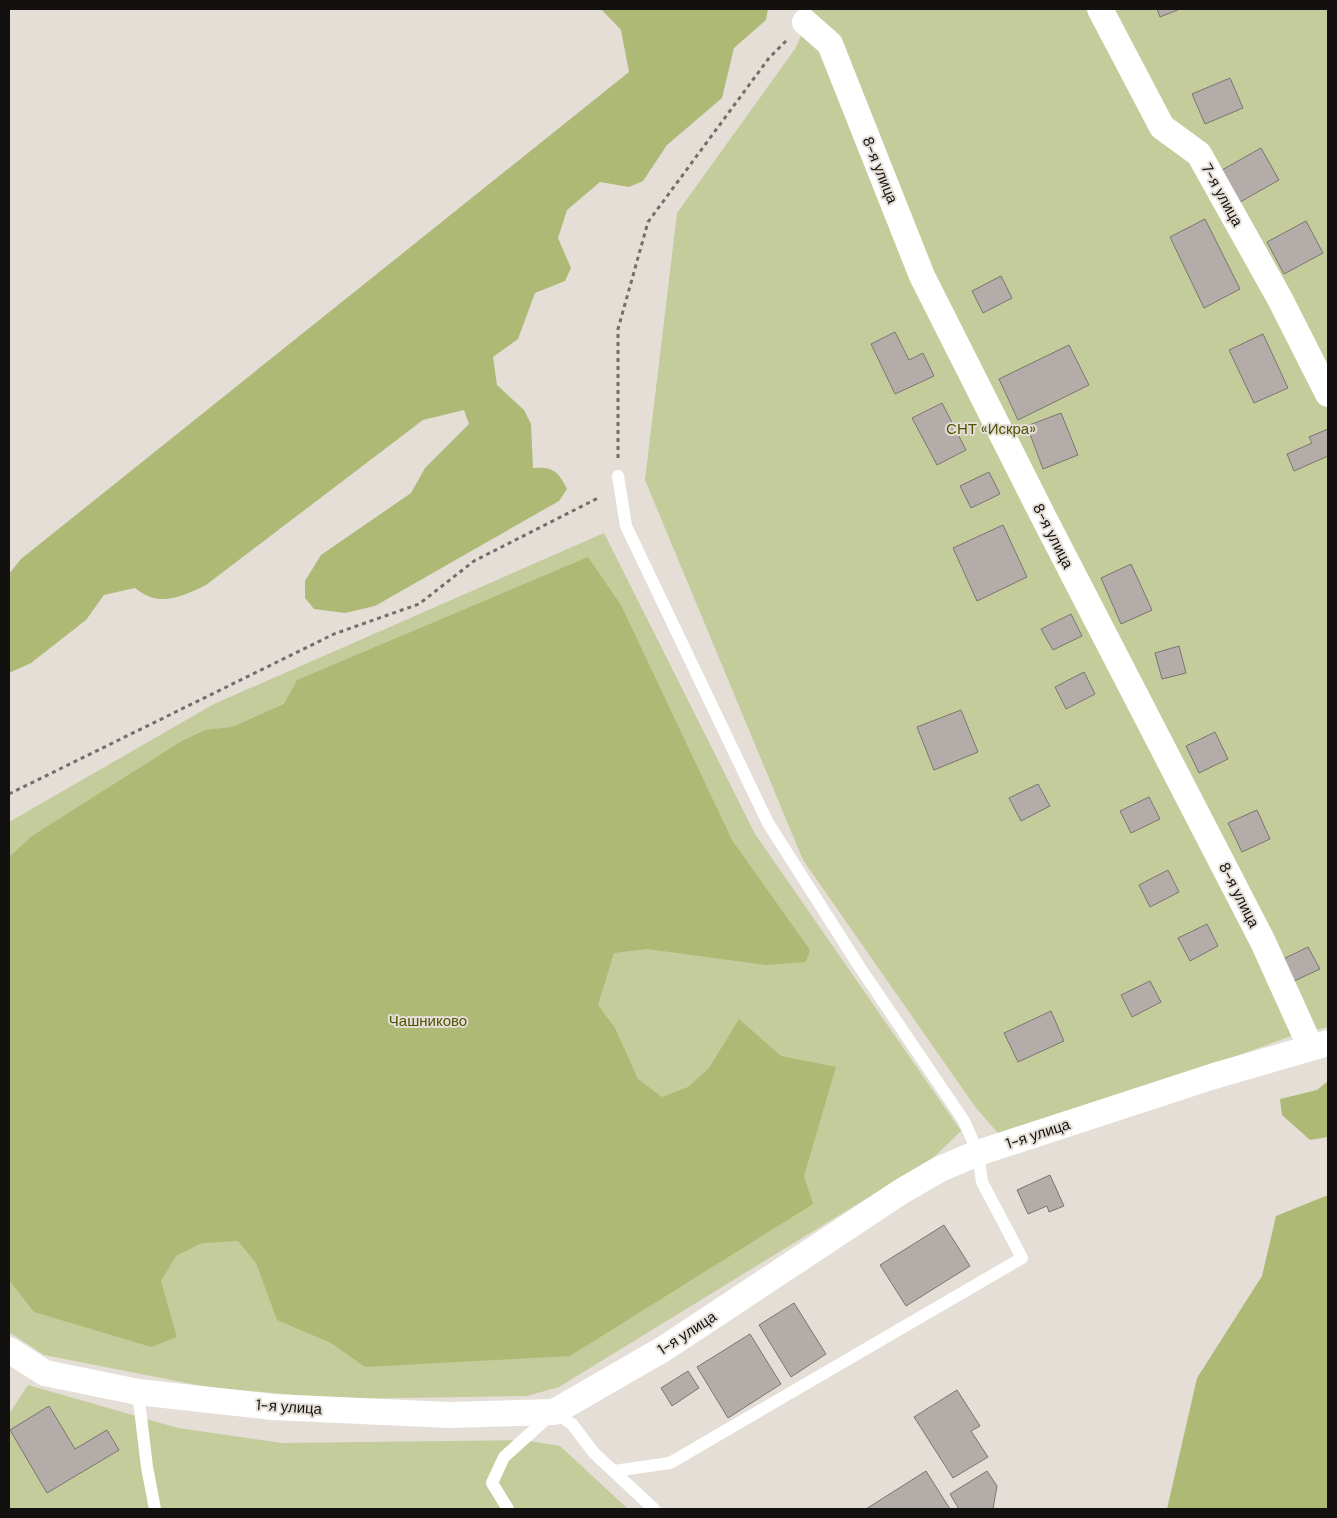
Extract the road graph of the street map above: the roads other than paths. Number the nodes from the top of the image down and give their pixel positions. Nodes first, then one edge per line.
1 (1100, 9) edge
2 (804, 22) road end
3 (1328, 394) edge
4 (618, 476) road end
5 (1320, 1046) edge
6 (978, 1154) junction
7 (9, 1350) edge
8 (138, 1392) junction
9 (554, 1412) junction
10 (614, 1471) junction
11 (156, 1509) edge
12 (508, 1509) edge
13 (654, 1509) edge

1 - 3 street, 7-я улица
2 - 5 street, 8-я улица
4 - 6 lane
5 - 6 street, 1-я улица
6 - 9 street, 1-я улица
6 - 10 lane
7 - 8 street, 1-я улица
8 - 9 street, 1-я улица
8 - 11 lane
9 - 10 lane
9 - 12 lane
10 - 13 lane

